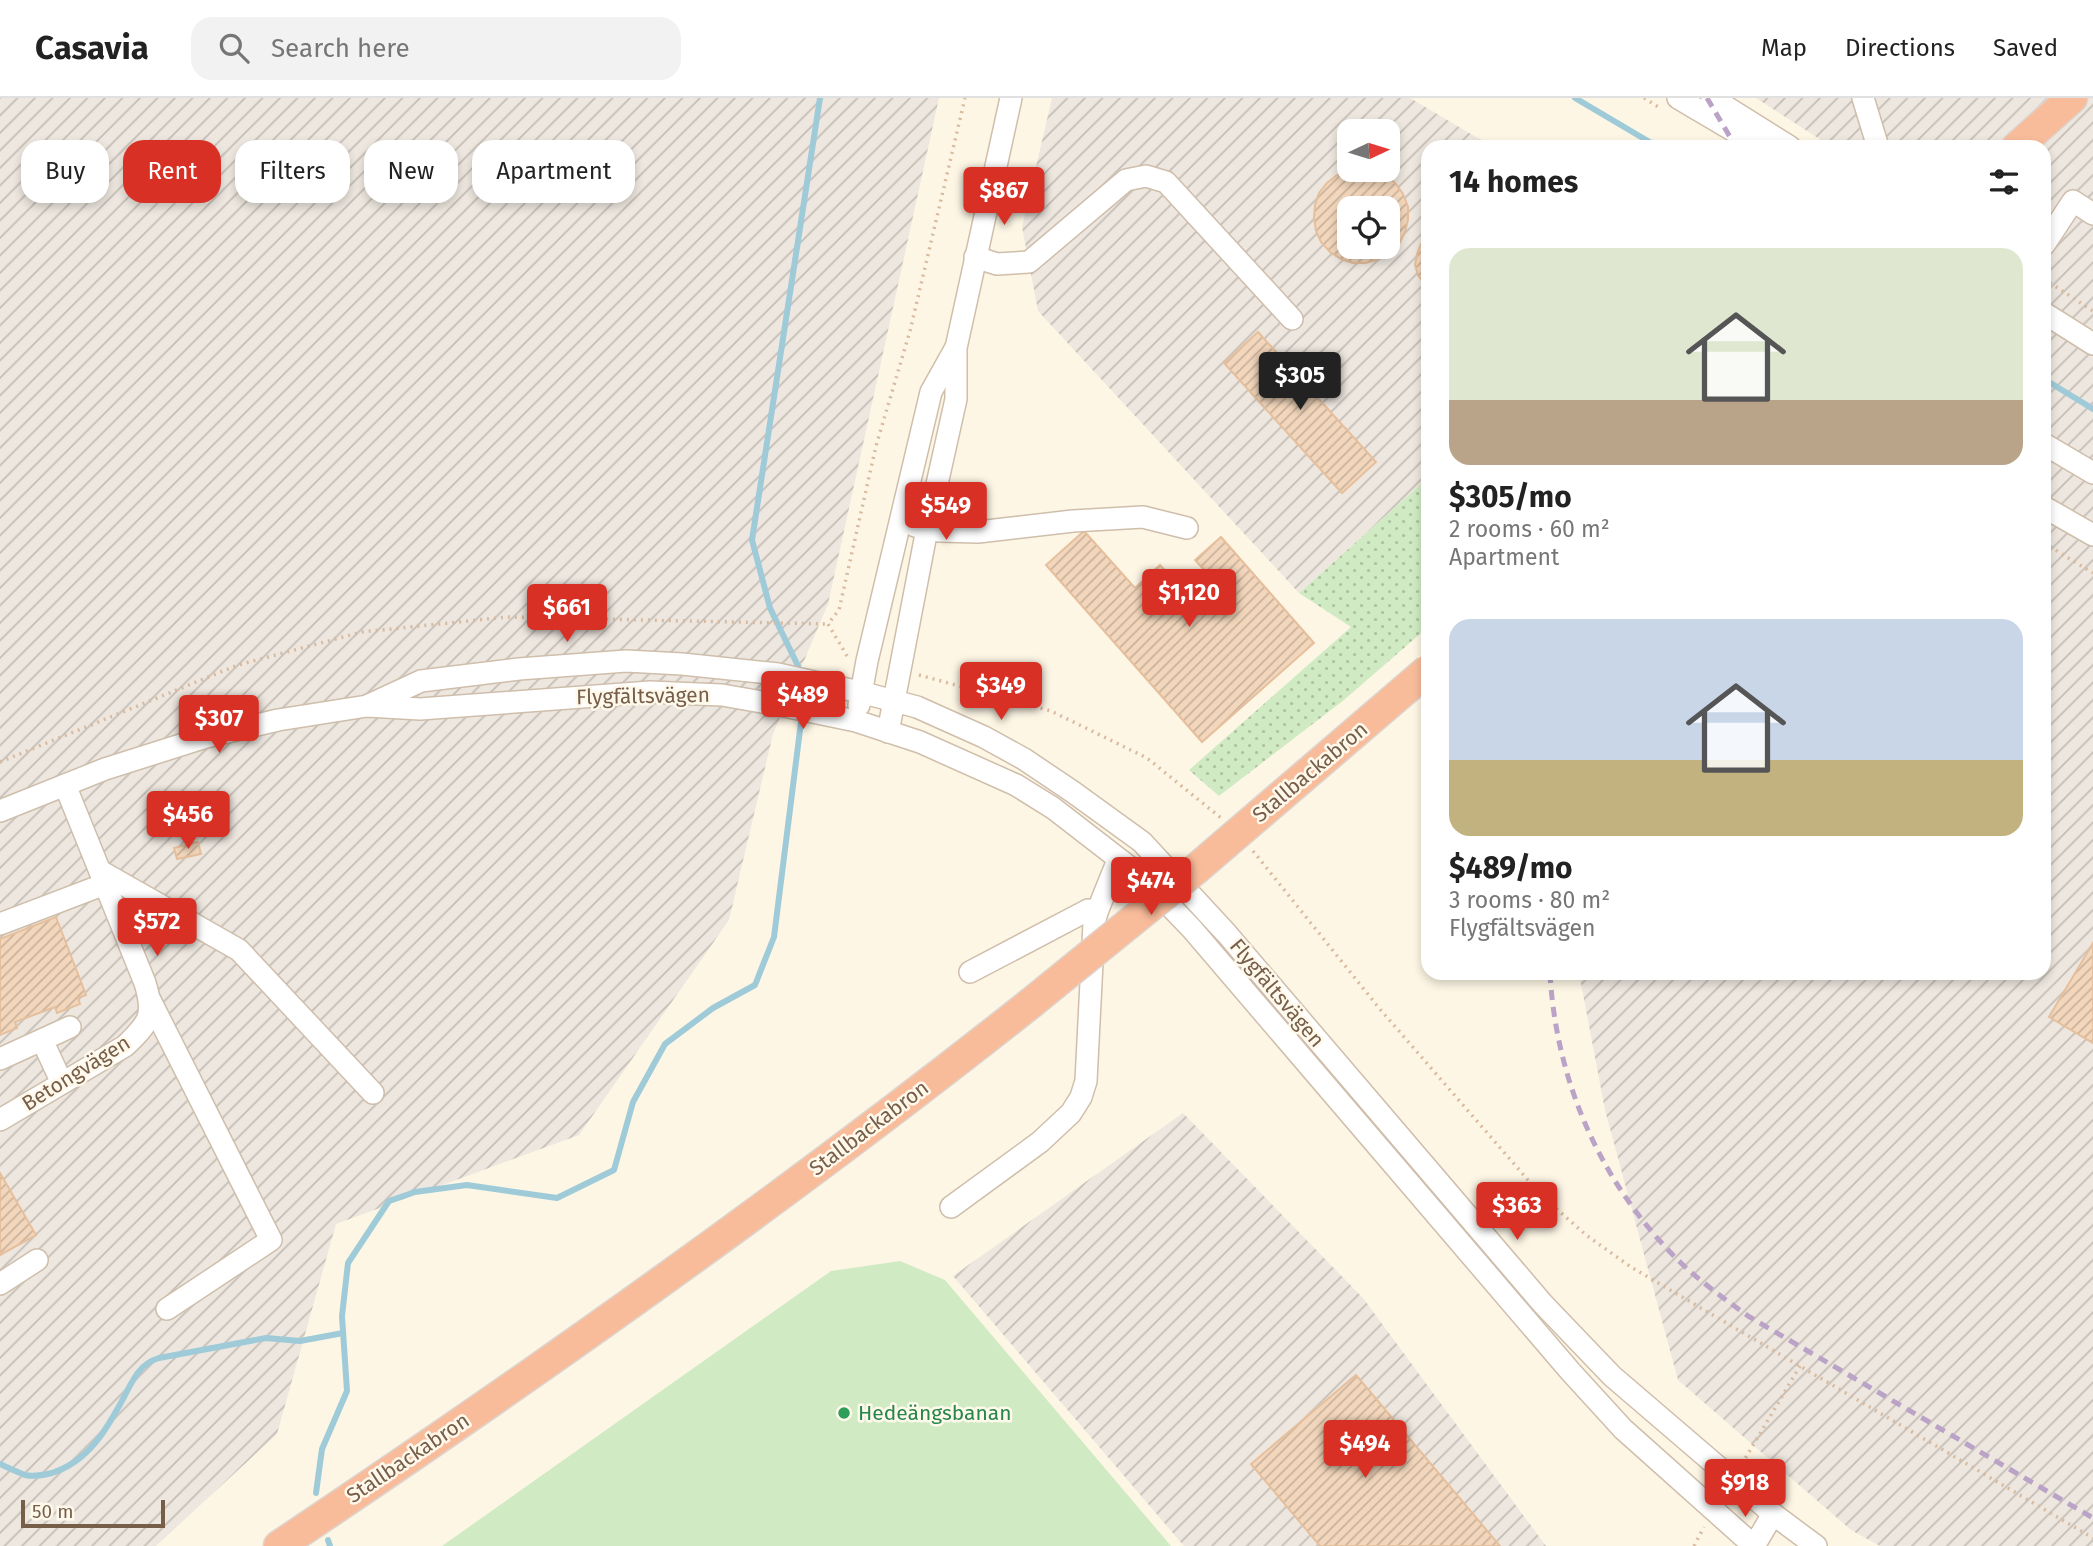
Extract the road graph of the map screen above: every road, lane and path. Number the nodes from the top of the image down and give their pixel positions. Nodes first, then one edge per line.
1 (965, 98) edge
2 (1011, 98) edge
3 (1678, 98) edge
4 (1712, 98) edge
5 (1863, 98) edge
6 (2072, 98) edge
7 (1748, 140) edge
8 (1779, 140) edge
9 (1876, 140) edge
10 (2025, 140) edge
11 (2093, 214) edge
12 (2051, 234) edge
13 (975, 257) junction
14 (2051, 284) edge
15 (2093, 312) edge
16 (2051, 317) edge
17 (1292, 319) dead end
18 (2093, 344) edge
19 (956, 348) junction
20 (2051, 448) edge
21 (2093, 473) edge
22 (2051, 510) edge
23 (899, 523) junction
24 (1187, 528) dead end
25 (927, 529) junction
26 (2093, 535) edge
27 (2051, 547) edge
28 (2093, 573) edge
29 (828, 624) junction
30 (867, 661) junction
31 (900, 670) junction
32 (1421, 676) edge
33 (860, 692) junction
34 (895, 701) junction
35 (367, 706) junction
36 (856, 721) junction
37 (888, 732) junction
38 (0, 762) edge
39 (65, 785) junction
40 (0, 811) edge
41 (1228, 824) dead end
42 (1246, 844) dead end
43 (1118, 860) junction
44 (102, 877) junction
45 (1097, 912) junction
46 (0, 924) edge
47 (970, 972) dead end
48 (149, 998) junction
49 (70, 1027) dead end
50 (41, 1040) junction
51 (0, 1059) edge
52 (62, 1083) junction
53 (373, 1093) dead end
54 (0, 1120) edge
55 (951, 1207) dead end
56 (37, 1259) dead end
57 (0, 1284) edge
58 (167, 1309) dead end
59 (1800, 1366) junction
60 (1733, 1479) junction
61 (1713, 1511) junction
62 (1773, 1514) junction
63 (2093, 1538) edge
64 (279, 1546) edge
65 (1693, 1546) edge
66 (1754, 1546) edge
67 (1816, 1546) edge

1 - 29 path
2 - 13 street
3 - 7 street
4 - 8 street
5 - 9 street
6 - 10 highway
11 - 12 street
13 - 17 street
13 - 19 street
14 - 15 path
16 - 18 street
19 - 23 street
19 - 25 street
20 - 21 street
22 - 26 street
23 - 25 street
23 - 30 street
24 - 25 street
25 - 31 street
27 - 28 path
29 - 30 path
29 - 38 path
30 - 33 street
31 - 34 street
31 - 41 path
32 - 64 highway, Stallbackabron, bridge
33 - 34 street, Flygfältsvägen
33 - 35 street, Flygfältsvägen
33 - 36 street
34 - 37 street
34 - 60 street, Flygfältsvägen
35 - 36 street, Flygfältsvägen
35 - 39 street, Flygfältsvägen
36 - 37 street, Flygfältsvägen
37 - 43 street, Flygfältsvägen
39 - 40 street, Flygfältsvägen
39 - 44 street
42 - 59 path
43 - 45 street
43 - 61 street, Flygfältsvägen
44 - 46 street
44 - 48 street
44 - 53 street
45 - 47 street
45 - 55 street
48 - 52 street, Betongvägen
48 - 58 street
49 - 50 street
50 - 51 street
50 - 52 street
52 - 54 street, Betongvägen
56 - 57 street
59 - 60 path
59 - 63 path
60 - 62 street, Flygfältsvägen
61 - 65 path
61 - 66 street, Flygfältsvägen
62 - 66 street
62 - 67 street, Flygfältsvägen

